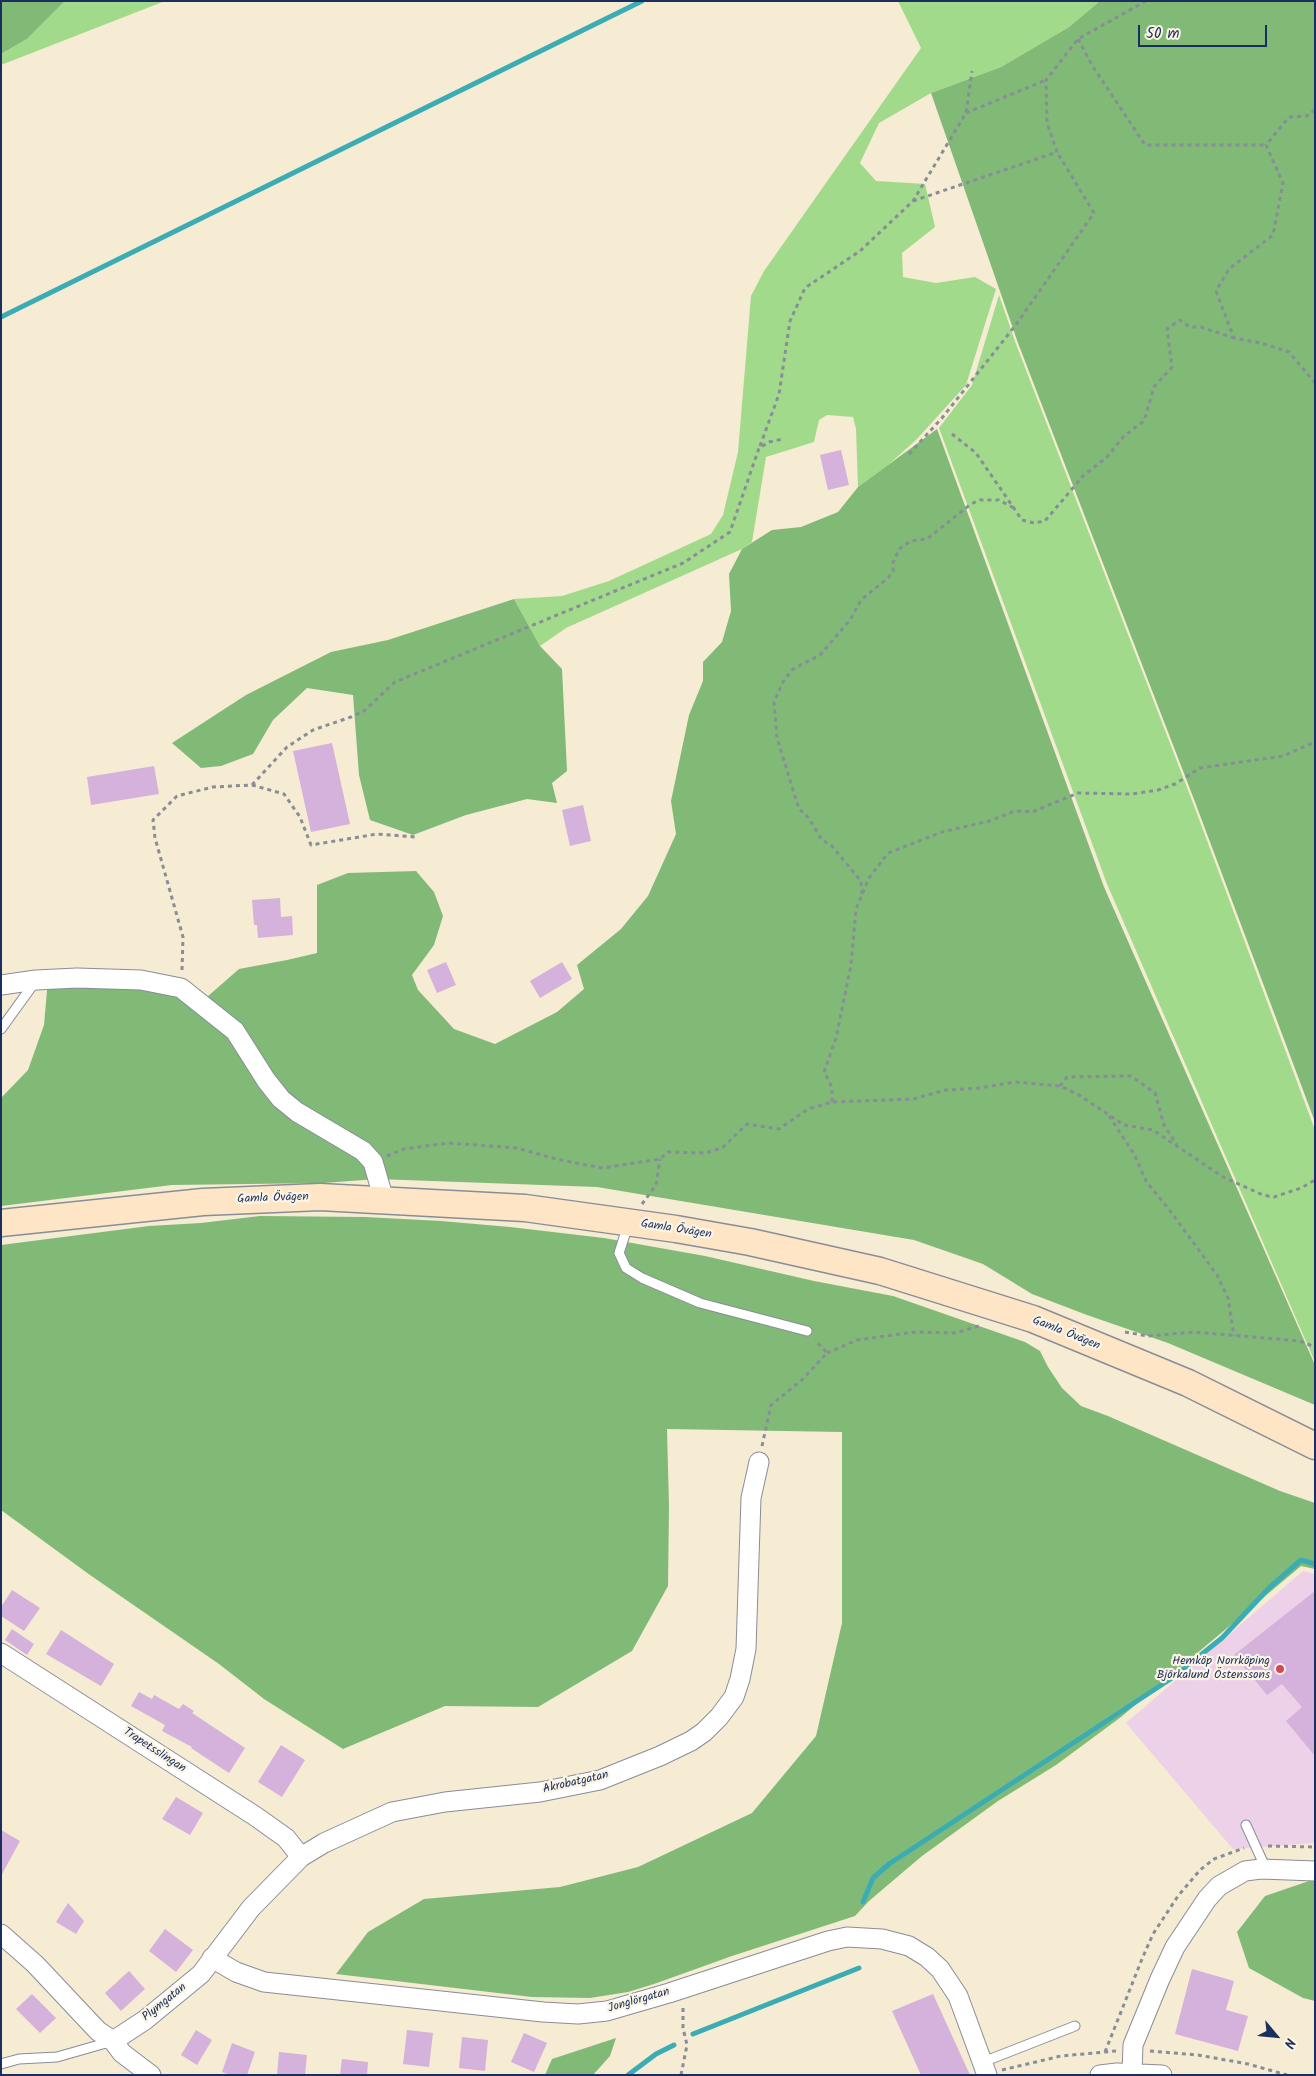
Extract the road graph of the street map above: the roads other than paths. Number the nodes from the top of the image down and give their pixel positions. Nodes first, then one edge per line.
1 (36, 980) junction
2 (1, 985) edge
3 (1, 1029) edge
4 (384, 1200) junction
5 (1, 1223) edge
6 (628, 1223) junction
7 (807, 1331) road end
8 (1315, 1446) edge
9 (759, 1462) road end
10 (1, 1653) edge
11 (1246, 1824) dead end
12 (301, 1857) junction
13 (1267, 1869) junction
14 (1315, 1871) edge
15 (1, 1934) edge
16 (212, 1958) junction
17 (1075, 2026) dead end
18 (113, 2041) junction
19 (1, 2064) edge
20 (985, 2068) edge
21 (1132, 2073) junction
22 (151, 2075) edge
23 (1100, 2075) edge
24 (1162, 2075) edge

1 - 2 street
1 - 3 lane
1 - 4 street
4 - 5 main road, Gamla Övägen
4 - 6 main road, Gamla Övägen
6 - 7 lane
6 - 8 main road, Gamla Övägen
9 - 12 street, Akrobatgatan
10 - 12 street, Trapetsslingan
11 - 13 lane
12 - 16 street, Akrobatgatan
13 - 14 street
13 - 21 street
15 - 18 street
16 - 18 street, Plymgatan
16 - 20 street, Jonglörgatan
17 - 20 lane
18 - 19 lane
18 - 22 street
21 - 23 street
21 - 24 street

